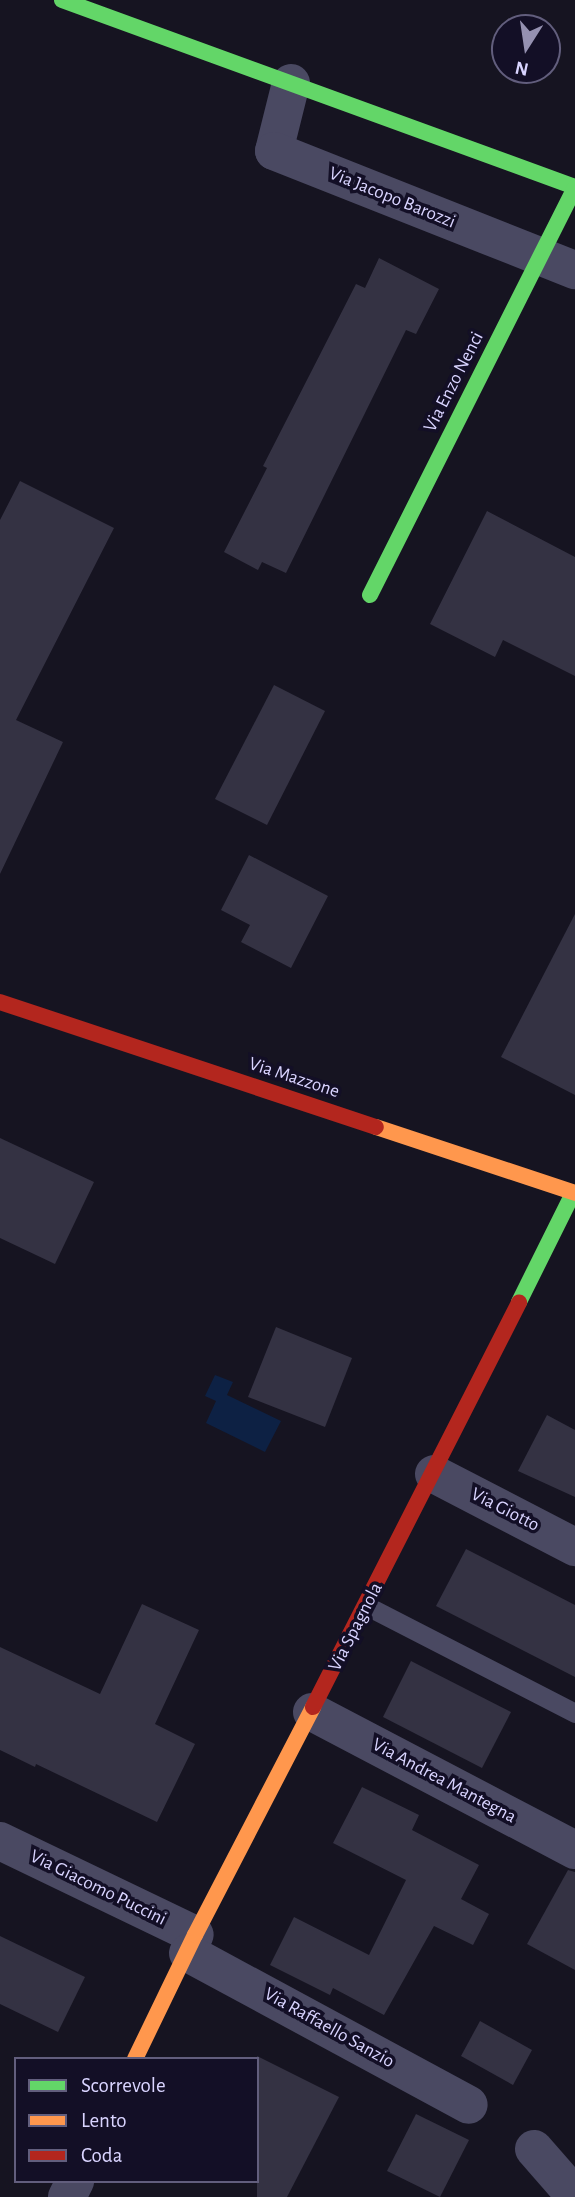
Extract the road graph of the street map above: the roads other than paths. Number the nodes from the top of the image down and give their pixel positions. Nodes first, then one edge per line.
1 (62, 0) edge
2 (291, 83) junction
3 (575, 187) edge
4 (558, 264) edge
5 (370, 595) dead end
6 (0, 1002) edge
7 (574, 1191) edge
8 (434, 1474) junction
9 (575, 1547) edge
10 (367, 1606) junction
11 (312, 1712) junction
12 (575, 1713) edge
13 (0, 1841) edge
14 (575, 1850) edge
15 (192, 1944) junction
16 (136, 2057) edge
17 (469, 2105) dead end
18 (534, 2149) dead end
19 (575, 2196) edge

1 - 2 street
2 - 3 street
2 - 4 street, Via Jacopo Barozzi
3 - 4 street, Via Enzo Nenci
4 - 5 street, Via Enzo Nenci
6 - 7 street, Via Mazzone
7 - 8 street, Via Spagnola
8 - 9 street, Via Giotto
8 - 10 street, Via Spagnola
10 - 11 street, Via Spagnola
10 - 12 lane
11 - 14 street, Via Andrea Mantegna
11 - 15 street, Via Spagnola
13 - 15 street, Via Giacomo Puccini
15 - 16 street, Via Spagnola
15 - 17 street, Via Raffaello Sanzio
18 - 19 street

